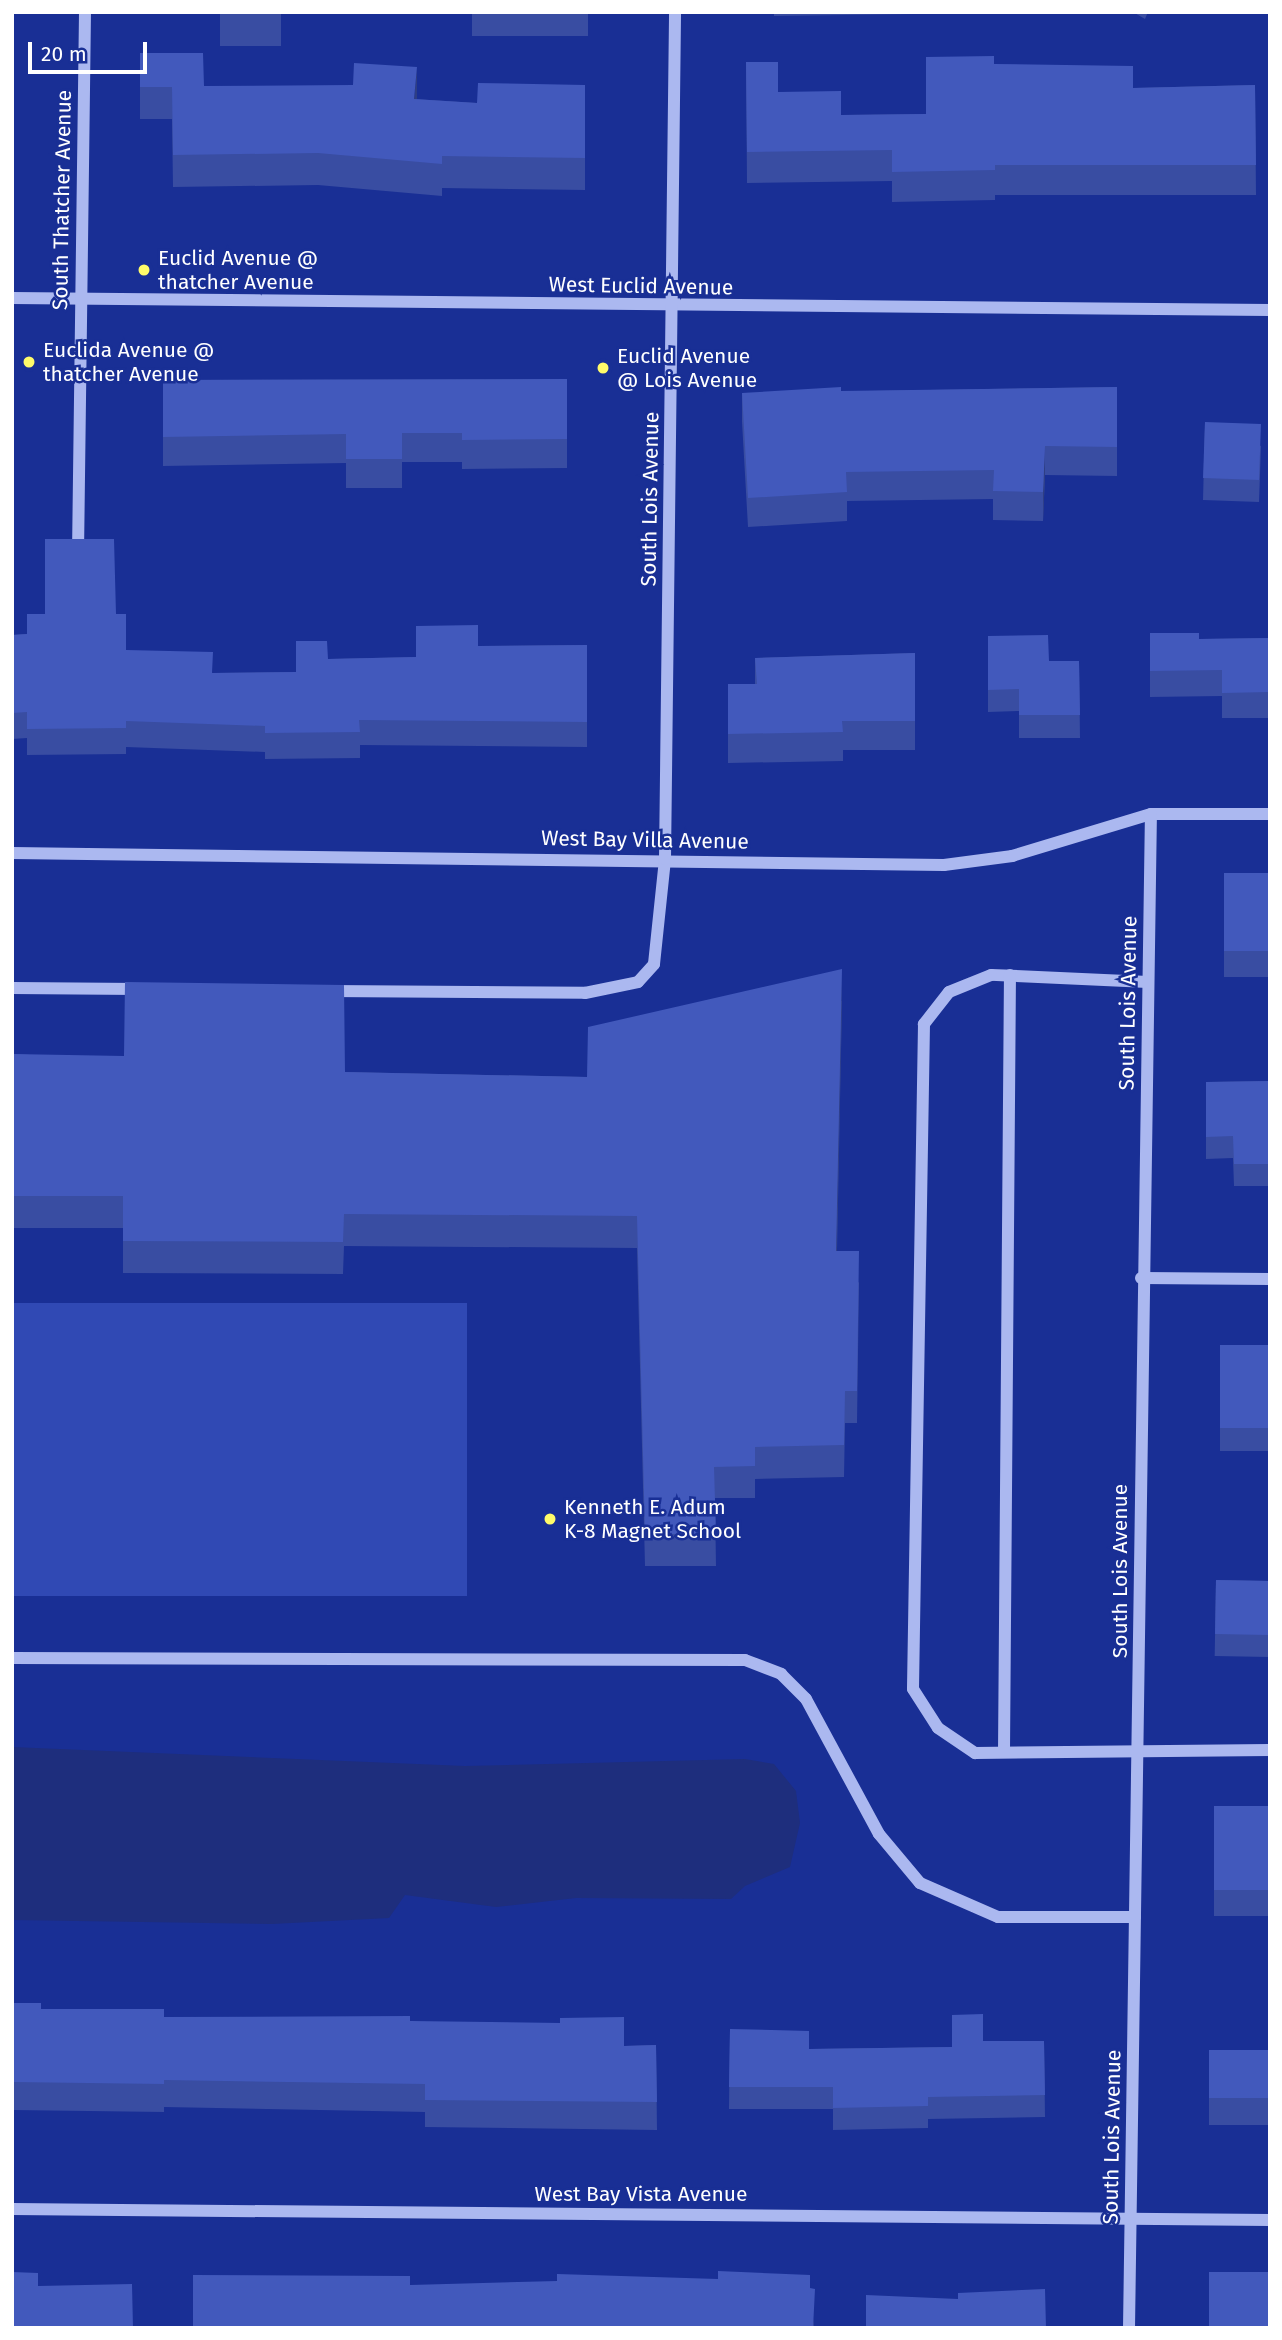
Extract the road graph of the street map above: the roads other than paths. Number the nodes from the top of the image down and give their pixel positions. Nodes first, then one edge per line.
1 (85, 12) edge
2 (675, 12) edge
3 (12, 298) edge
4 (80, 298) junction
5 (672, 306) junction
6 (1270, 310) edge
7 (78, 557) edge
8 (1151, 814) junction
9 (1270, 814) edge
10 (12, 853) edge
11 (665, 859) junction
12 (1010, 975) junction
13 (1148, 982) junction
14 (12, 988) edge
15 (152, 989) edge
16 (319, 990) edge
17 (1141, 1278) junction
18 (1270, 1279) edge
19 (12, 1658) edge
20 (1137, 1750) junction
21 (1270, 1750) edge
22 (1004, 1752) junction
23 (1135, 1917) junction
24 (12, 2209) edge
25 (1130, 2217) junction
26 (1270, 2220) edge
27 (1129, 2328) edge

1 - 4 street, South Thatcher Avenue
2 - 5 street, South Lois Avenue
3 - 4 street, West Euclid Avenue
4 - 5 street, West Euclid Avenue
4 - 7 street, South Thatcher Avenue
5 - 6 street, West Euclid Avenue
5 - 11 street, South Lois Avenue
8 - 9 street, West Bay Villa Avenue
8 - 11 street, West Bay Villa Avenue
8 - 13 street, South Lois Avenue
10 - 11 street, West Bay Villa Avenue
11 - 16 street, South Lois Avenue
12 - 13 street
12 - 22 street
12 - 22 street
13 - 17 street, South Lois Avenue
14 - 15 street
17 - 18 street
17 - 20 street, South Lois Avenue
19 - 23 street
20 - 21 street
20 - 22 street
20 - 23 street, South Lois Avenue
23 - 25 street, South Lois Avenue
24 - 25 street, West Bay Vista Avenue
25 - 26 street, West Bay Vista Avenue
25 - 27 street, South Lois Avenue

